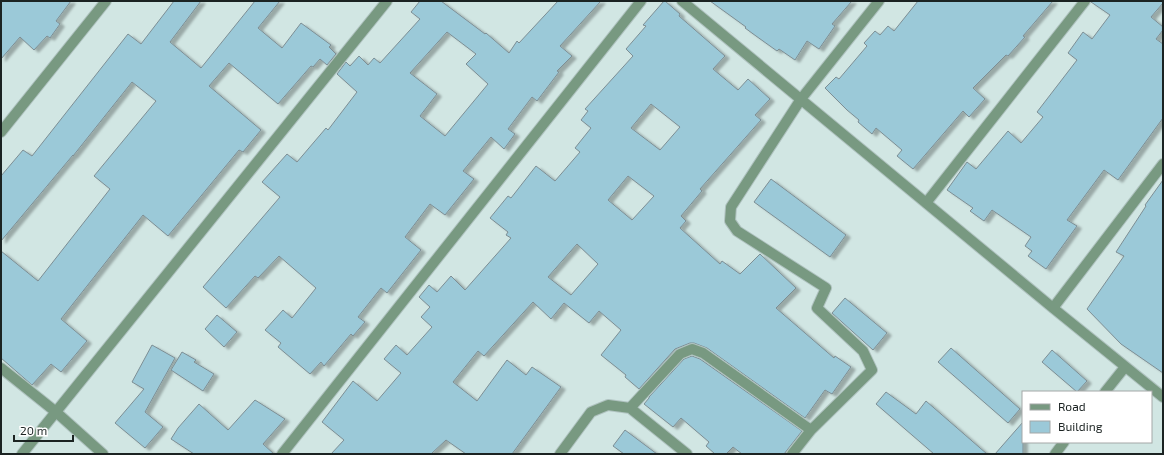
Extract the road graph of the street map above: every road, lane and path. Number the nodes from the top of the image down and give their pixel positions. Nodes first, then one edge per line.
1 (106, 1) edge
2 (387, 1) edge
3 (641, 1) edge
4 (682, 1) edge
5 (879, 1) edge
6 (1085, 1) edge
7 (801, 99) junction
8 (1, 132) edge
9 (1163, 164) edge
10 (926, 202) junction
11 (1053, 308) junction
12 (1125, 367) junction
13 (1, 368) edge
14 (1106, 391) edge
15 (1163, 397) edge
16 (630, 408) junction
17 (56, 412) junction
18 (811, 430) junction
19 (1063, 443) edge
20 (22, 454) edge
21 (103, 454) edge
22 (282, 454) edge
23 (560, 454) edge
24 (687, 454) edge
25 (792, 454) edge
26 (1055, 454) edge

1 - 8 street
2 - 17 street
3 - 22 street
4 - 7 street
5 - 7 street
6 - 10 street
7 - 10 street
7 - 18 street
9 - 11 street
10 - 11 street
11 - 12 street
12 - 14 street
12 - 15 street
13 - 17 street
16 - 18 street
16 - 23 street
16 - 24 street
17 - 20 street
17 - 21 street
18 - 25 street
19 - 26 street

